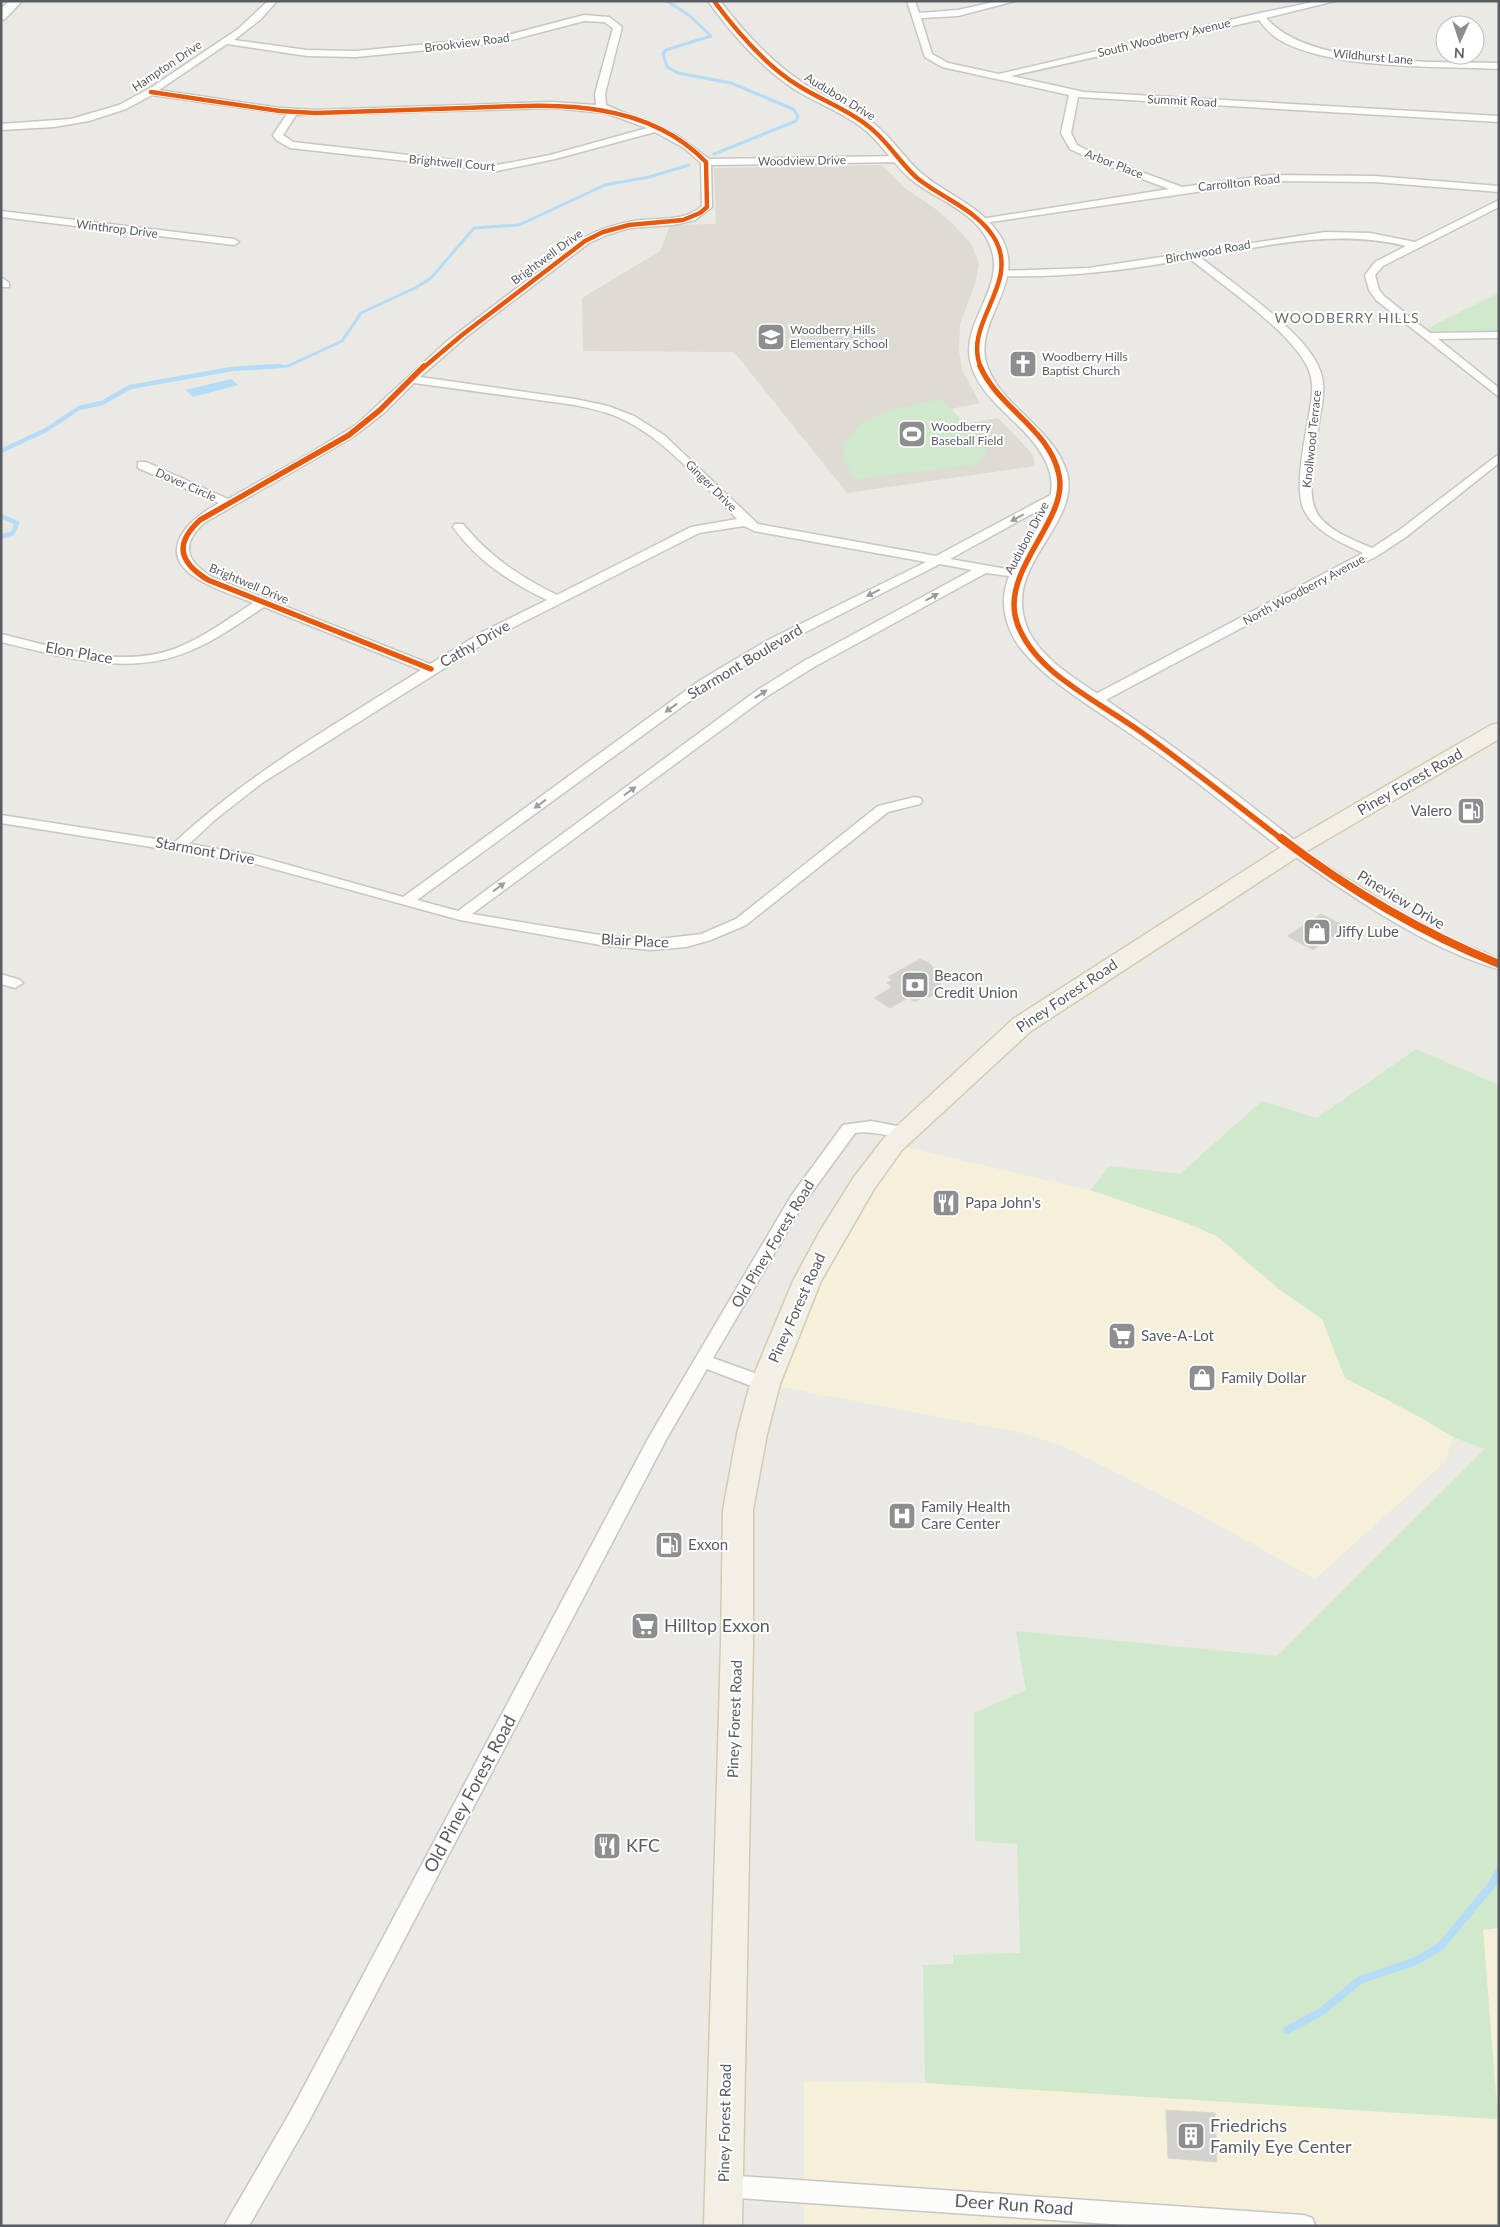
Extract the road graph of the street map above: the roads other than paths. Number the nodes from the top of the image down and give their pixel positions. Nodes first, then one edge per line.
1 (16, 1) edge
2 (273, 1) edge
3 (714, 1) edge
4 (911, 1) edge
5 (1011, 1) edge
6 (1331, 1) edge
7 (1, 16) edge
8 (915, 16) junction
9 (1260, 16) junction
10 (225, 41) junction
11 (1499, 66) edge
12 (998, 77) junction
13 (151, 92) junction
14 (1074, 94) junction
15 (604, 110) junction
16 (293, 112) junction
17 (1499, 119) edge
18 (1, 127) edge
19 (654, 129) junction
20 (898, 159) junction
21 (706, 162) junction
22 (1499, 189) edge
23 (1180, 190) junction
24 (1499, 203) edge
25 (2, 215) edge
26 (981, 222) junction
27 (234, 242) dead end
28 (1415, 245) junction
29 (1191, 255) junction
30 (1001, 273) junction
31 (1499, 335) edge
32 (1429, 336) junction
33 (413, 379) junction
34 (1499, 394) edge
35 (1499, 457) edge
36 (142, 466) dead end
37 (1060, 495) junction
38 (230, 504) junction
39 (746, 522) junction
40 (460, 527) dead end
41 (1373, 553) junction
42 (937, 561) junction
43 (983, 569) junction
44 (1018, 575) junction
45 (558, 600) junction
46 (263, 602) junction
47 (1, 638) edge
48 (431, 669) junction
49 (1095, 700) junction
50 (1499, 730) edge
51 (914, 801) dead end
52 (1, 819) edge
53 (179, 846) junction
54 (1294, 849) junction
55 (405, 902) junction
56 (460, 916) junction
57 (1499, 964) edge
58 (907, 1133) junction
59 (702, 1361) junction
60 (765, 1384) junction
61 (724, 2186) junction
62 (236, 2226) edge
63 (723, 2226) edge
64 (1304, 2226) edge

1 - 7 street
2 - 10 street, Hampton Drive
3 - 20 street, Audubon Drive
4 - 8 street, Summit Road
5 - 8 street
6 - 9 street, South Woodberry Avenue
8 - 12 street, Summit Road
9 - 11 street, Wildhurst Lane
9 - 12 street, South Woodberry Avenue
10 - 13 street, Hampton Drive
10 - 15 street, Brookview Road
12 - 14 street, Summit Road
13 - 16 street
13 - 18 street, Hampton Drive
14 - 17 street, Summit Road
14 - 23 street, Arbor Place
15 - 16 street
15 - 19 street
16 - 19 street, Brightwell Court
19 - 21 street
20 - 21 street, Woodview Drive
20 - 26 street, Audubon Drive
21 - 33 street, Brightwell Drive
22 - 23 street, Carrollton Road
23 - 26 street, Carrollton Road
24 - 28 street
25 - 27 street, Winthrop Drive
26 - 30 street, Audubon Drive
28 - 29 street, Birchwood Road
28 - 32 street
29 - 30 street, Birchwood Road
29 - 41 street, Knollwood Terrace
30 - 37 street, Audubon Drive
31 - 32 street
32 - 34 street
33 - 38 street, Brightwell Drive
33 - 39 street, Ginger Drive
35 - 41 street, North Woodberry Avenue
36 - 38 street, Dover Circle
37 -> 42 street, Starmont Boulevard
37 - 44 street, Audubon Drive
38 - 46 street, Brightwell Drive
39 - 42 street, Ginger Drive
39 - 45 street, Cathy Drive
40 - 45 street
41 - 49 street, North Woodberry Avenue
42 - 43 street, Ginger Drive
42 -> 55 street, Starmont Boulevard
43 - 44 street, Ginger Drive
56 -> 43 street
44 - 49 street, Audubon Drive
45 - 48 street, Cathy Drive
46 - 47 street, Elon Place
46 - 48 street, Brightwell Drive
48 - 53 street, Cathy Drive
49 - 54 street, Audubon Drive
50 - 54 main road, Piney Forest Road
51 - 56 street, Blair Place
52 - 53 street, Starmont Drive
53 - 55 street, Starmont Drive
54 - 57 street, Pineview Drive
54 - 58 main road, Piney Forest Road
55 - 56 street, Blair Place
58 - 59 street, Old Piney Forest Road
58 - 60 main road, Piney Forest Road
59 - 60 street
59 - 62 street, Old Piney Forest Road
60 - 61 main road, Piney Forest Road
61 - 63 main road, Piney Forest Road
61 - 64 street, Deer Run Road

